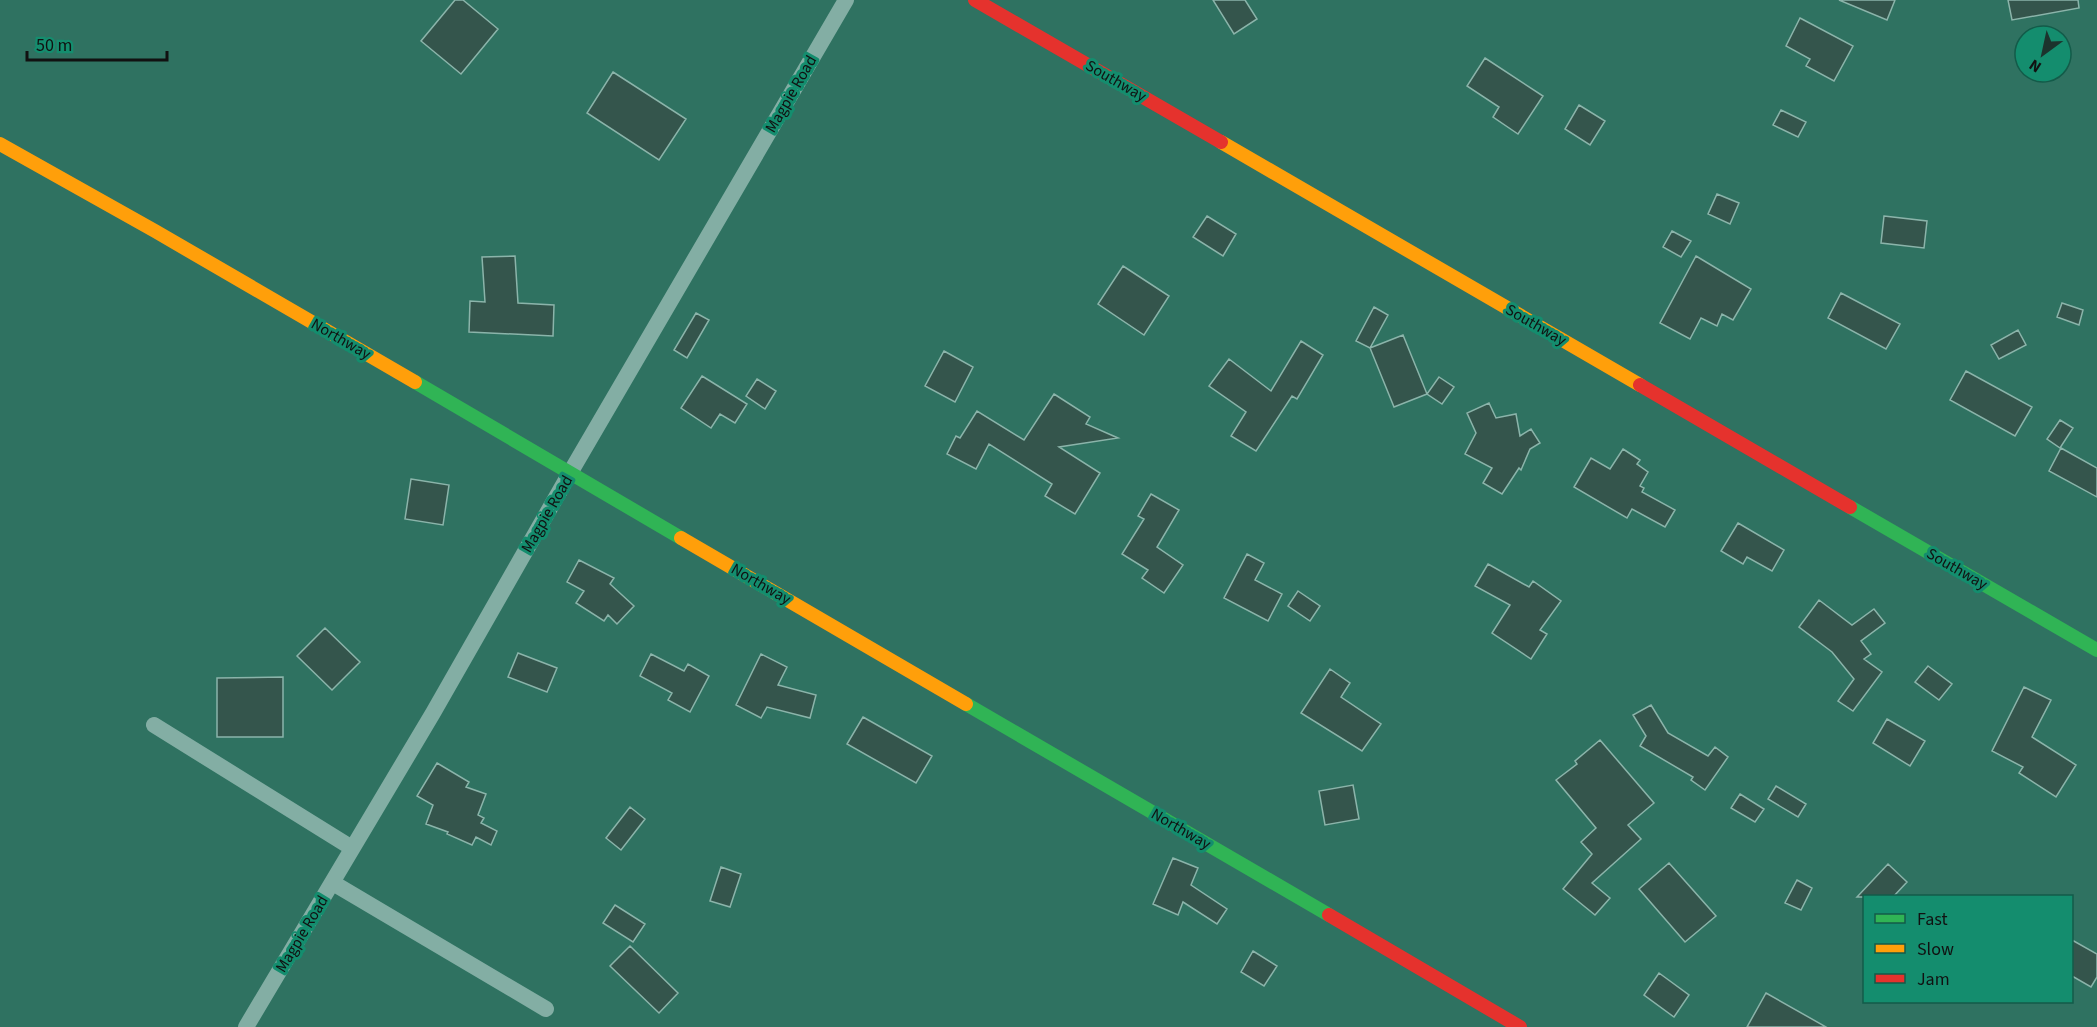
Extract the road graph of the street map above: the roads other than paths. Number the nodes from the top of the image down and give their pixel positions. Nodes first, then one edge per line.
1 (846, 0) edge
2 (975, 0) edge
3 (0, 144) edge
4 (570, 473) junction
5 (2097, 650) edge
6 (154, 725) dead end
7 (352, 848) junction
8 (333, 883) junction
9 (546, 1009) dead end
10 (246, 1027) edge
11 (1520, 1027) edge

1 - 4 street, Magpie Road
2 - 5 street, Southway
3 - 4 street, Northway
4 - 7 street, Magpie Road
4 - 11 street, Northway
6 - 7 street
7 - 8 street, Magpie Road
8 - 9 street
8 - 10 street, Magpie Road

